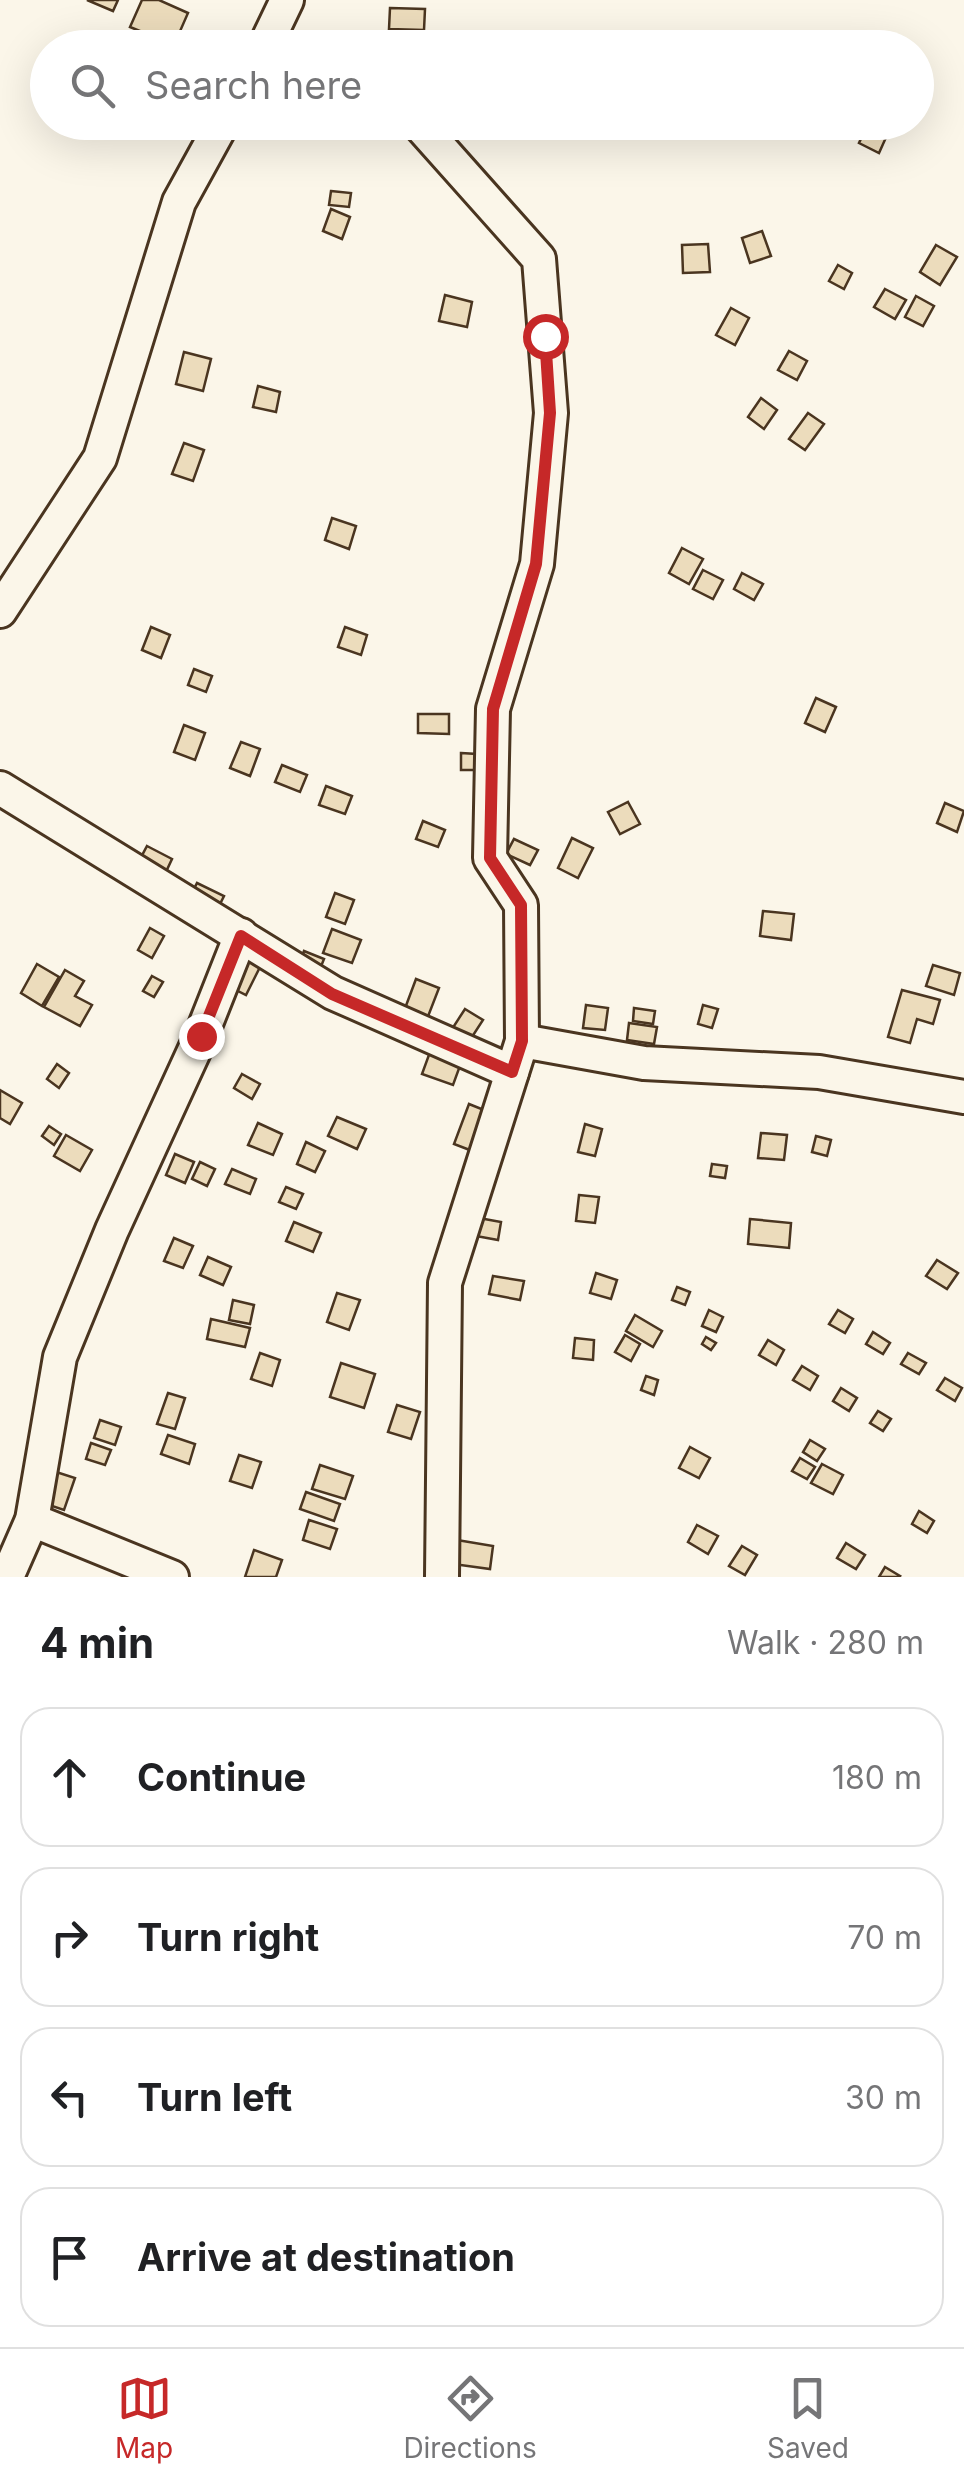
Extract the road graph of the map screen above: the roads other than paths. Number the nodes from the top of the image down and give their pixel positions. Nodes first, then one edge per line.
1 (287, 0) edge
2 (273, 30) edge
3 (213, 140) edge
4 (433, 140) edge
5 (0, 610) edge
6 (0, 788) edge
7 (241, 936) junction
8 (517, 1057) junction
9 (964, 1097) edge
10 (32, 1520) junction
11 (6, 1577) edge
12 (172, 1577) edge
13 (442, 1577) edge

1 - 2 street
3 - 5 street
4 - 8 street
6 - 7 street
7 - 8 street
7 - 10 street
8 - 9 street
8 - 13 street
10 - 11 street
10 - 12 street

